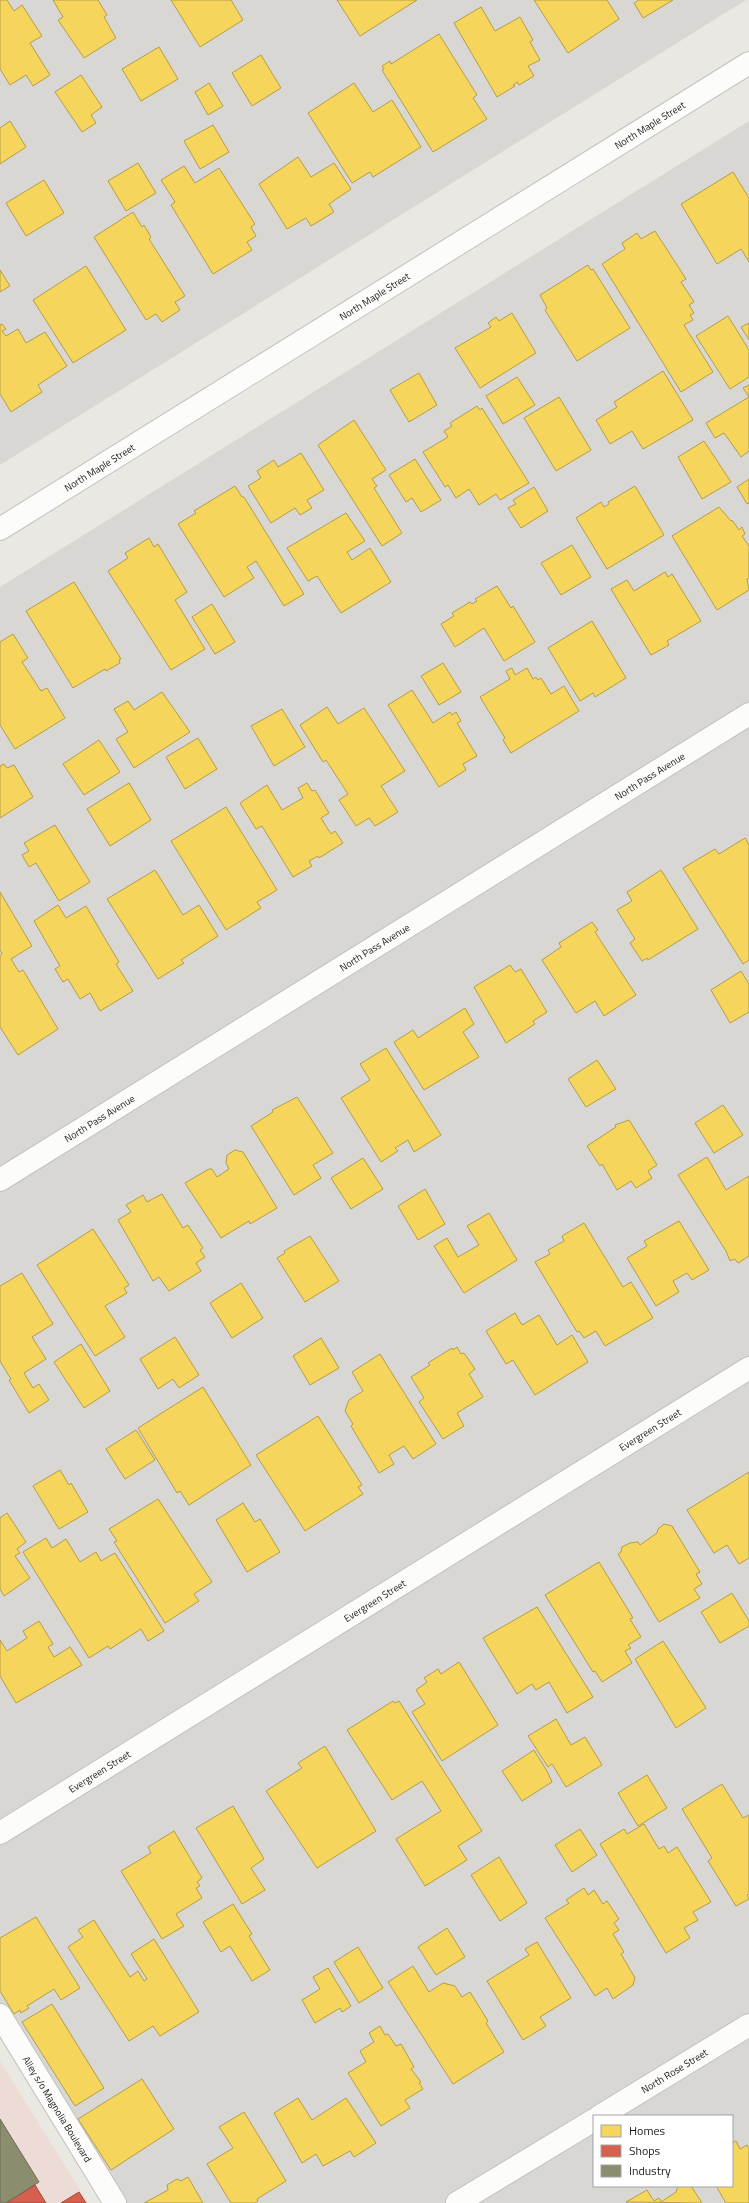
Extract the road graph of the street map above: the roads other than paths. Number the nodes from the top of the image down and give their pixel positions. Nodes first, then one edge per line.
1 (749, 63) edge
2 (0, 528) edge
3 (749, 714) edge
4 (0, 1180) edge
5 (749, 1368) edge
6 (0, 1834) edge
7 (0, 2015) edge
8 (749, 2025) edge
9 (602, 2115) edge
10 (593, 2121) edge
11 (115, 2203) edge
12 (457, 2203) edge

1 - 2 street, North Maple Street
3 - 4 street, North Pass Avenue
5 - 6 street, Evergreen Street
7 - 11 street, Alley s/o Magnolia Boulevard
8 - 9 street, North Rose Street
10 - 12 street

